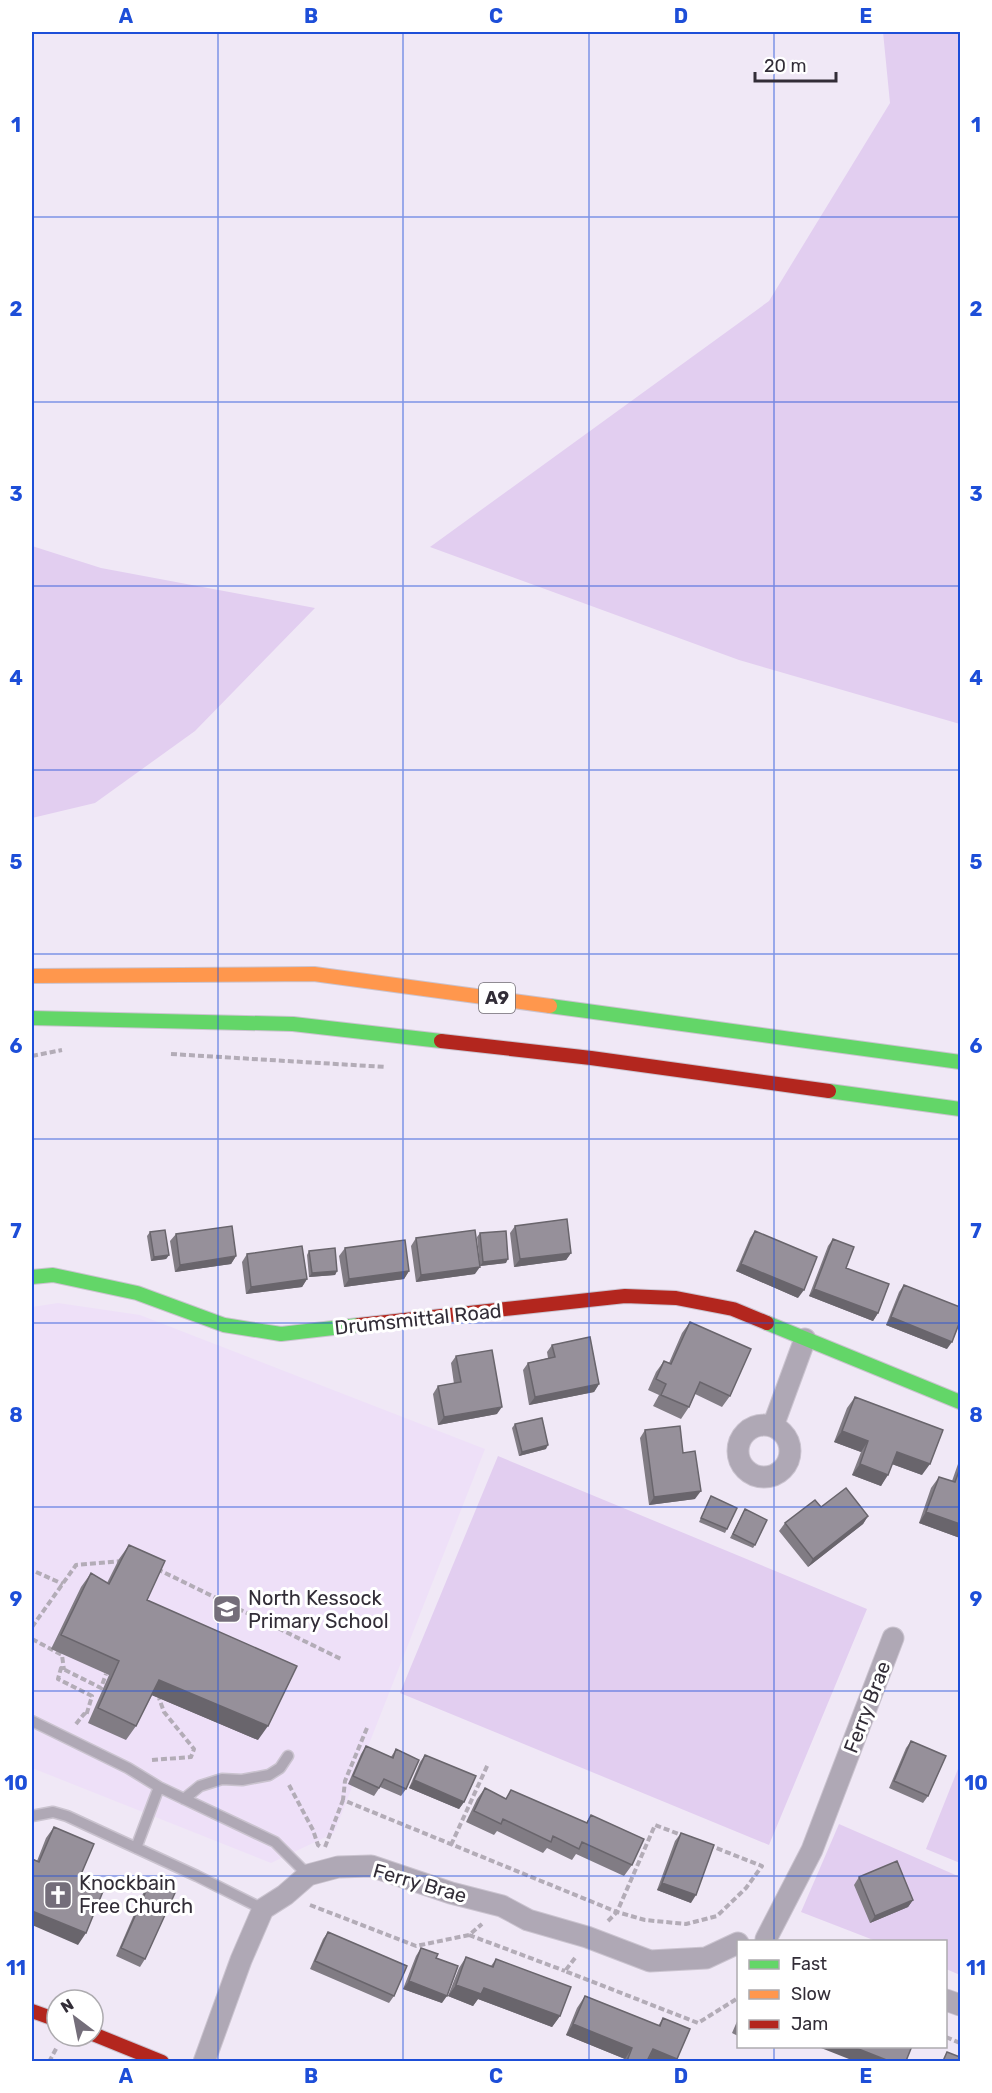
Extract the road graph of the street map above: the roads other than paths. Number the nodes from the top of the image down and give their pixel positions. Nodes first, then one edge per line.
1 (32, 976) edge
2 (32, 1018) edge
3 (960, 1062) edge
4 (960, 1109) edge
5 (32, 1276) edge
6 (805, 1339) junction
7 (960, 1402) edge
8 (773, 1426) dead end
9 (893, 1638) dead end
10 (32, 1721) edge
11 (288, 1756) dead end
12 (159, 1787) junction
13 (184, 1799) junction
14 (32, 1816) edge
15 (136, 1848) junction
16 (308, 1875) junction
17 (262, 1909) junction
18 (744, 1940) edge
19 (771, 1940) edge
20 (737, 1943) edge
21 (105, 2039) edge
22 (162, 2061) edge
23 (204, 2061) edge

1 - 3 main road, A9
2 - 4 main road
5 - 6 main road, Drumsmittal Road
6 - 7 main road, Drumsmittal Road
6 - 8 street
9 - 19 street, Ferry Brae
10 - 12 lane
11 - 13 lane
12 - 13 lane
12 - 15 lane
13 - 16 lane
14 - 15 lane
15 - 17 lane
16 - 17 street, Ferry Brae
16 - 20 street, Ferry Brae
17 - 23 street
18 - 19 street, Ferry Brae
21 - 22 main road

